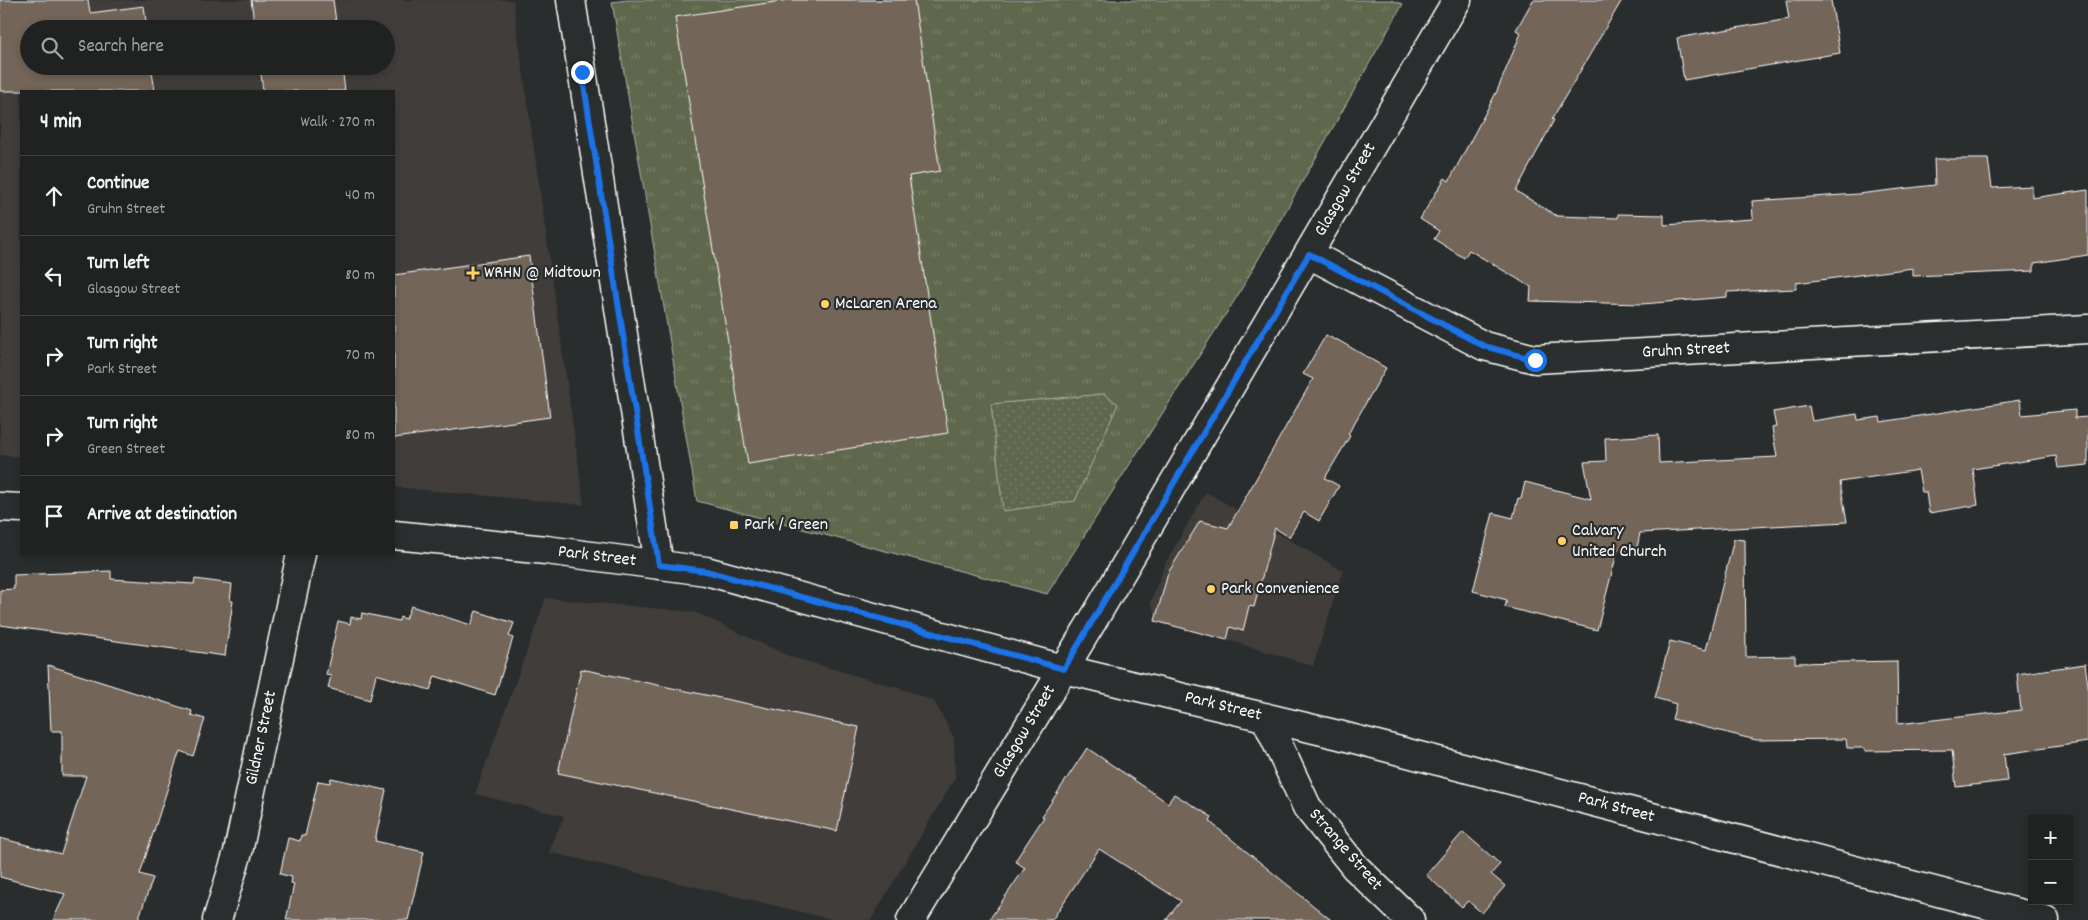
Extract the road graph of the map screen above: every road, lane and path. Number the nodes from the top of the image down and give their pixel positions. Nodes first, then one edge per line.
1 (571, 0) edge
2 (1457, 0) edge
3 (1309, 254) junction
4 (2088, 329) edge
5 (0, 506) edge
6 (20, 508) edge
7 (395, 535) edge
8 (302, 555) edge
9 (659, 565) junction
10 (1064, 669) junction
11 (1266, 717) junction
12 (217, 920) edge
13 (911, 920) edge
14 (1410, 920) edge
15 (2046, 920) edge

1 - 9 street
2 - 3 street, Glasgow Street
3 - 4 street, Gruhn Street
3 - 10 street, Glasgow Street
5 - 6 street
7 - 9 street, Park Street
8 - 12 street, Gildner Street
9 - 10 street, Park Street
10 - 11 street, Park Street
10 - 13 street, Glasgow Street
11 - 14 street, Strange Street
11 - 15 street, Park Street

